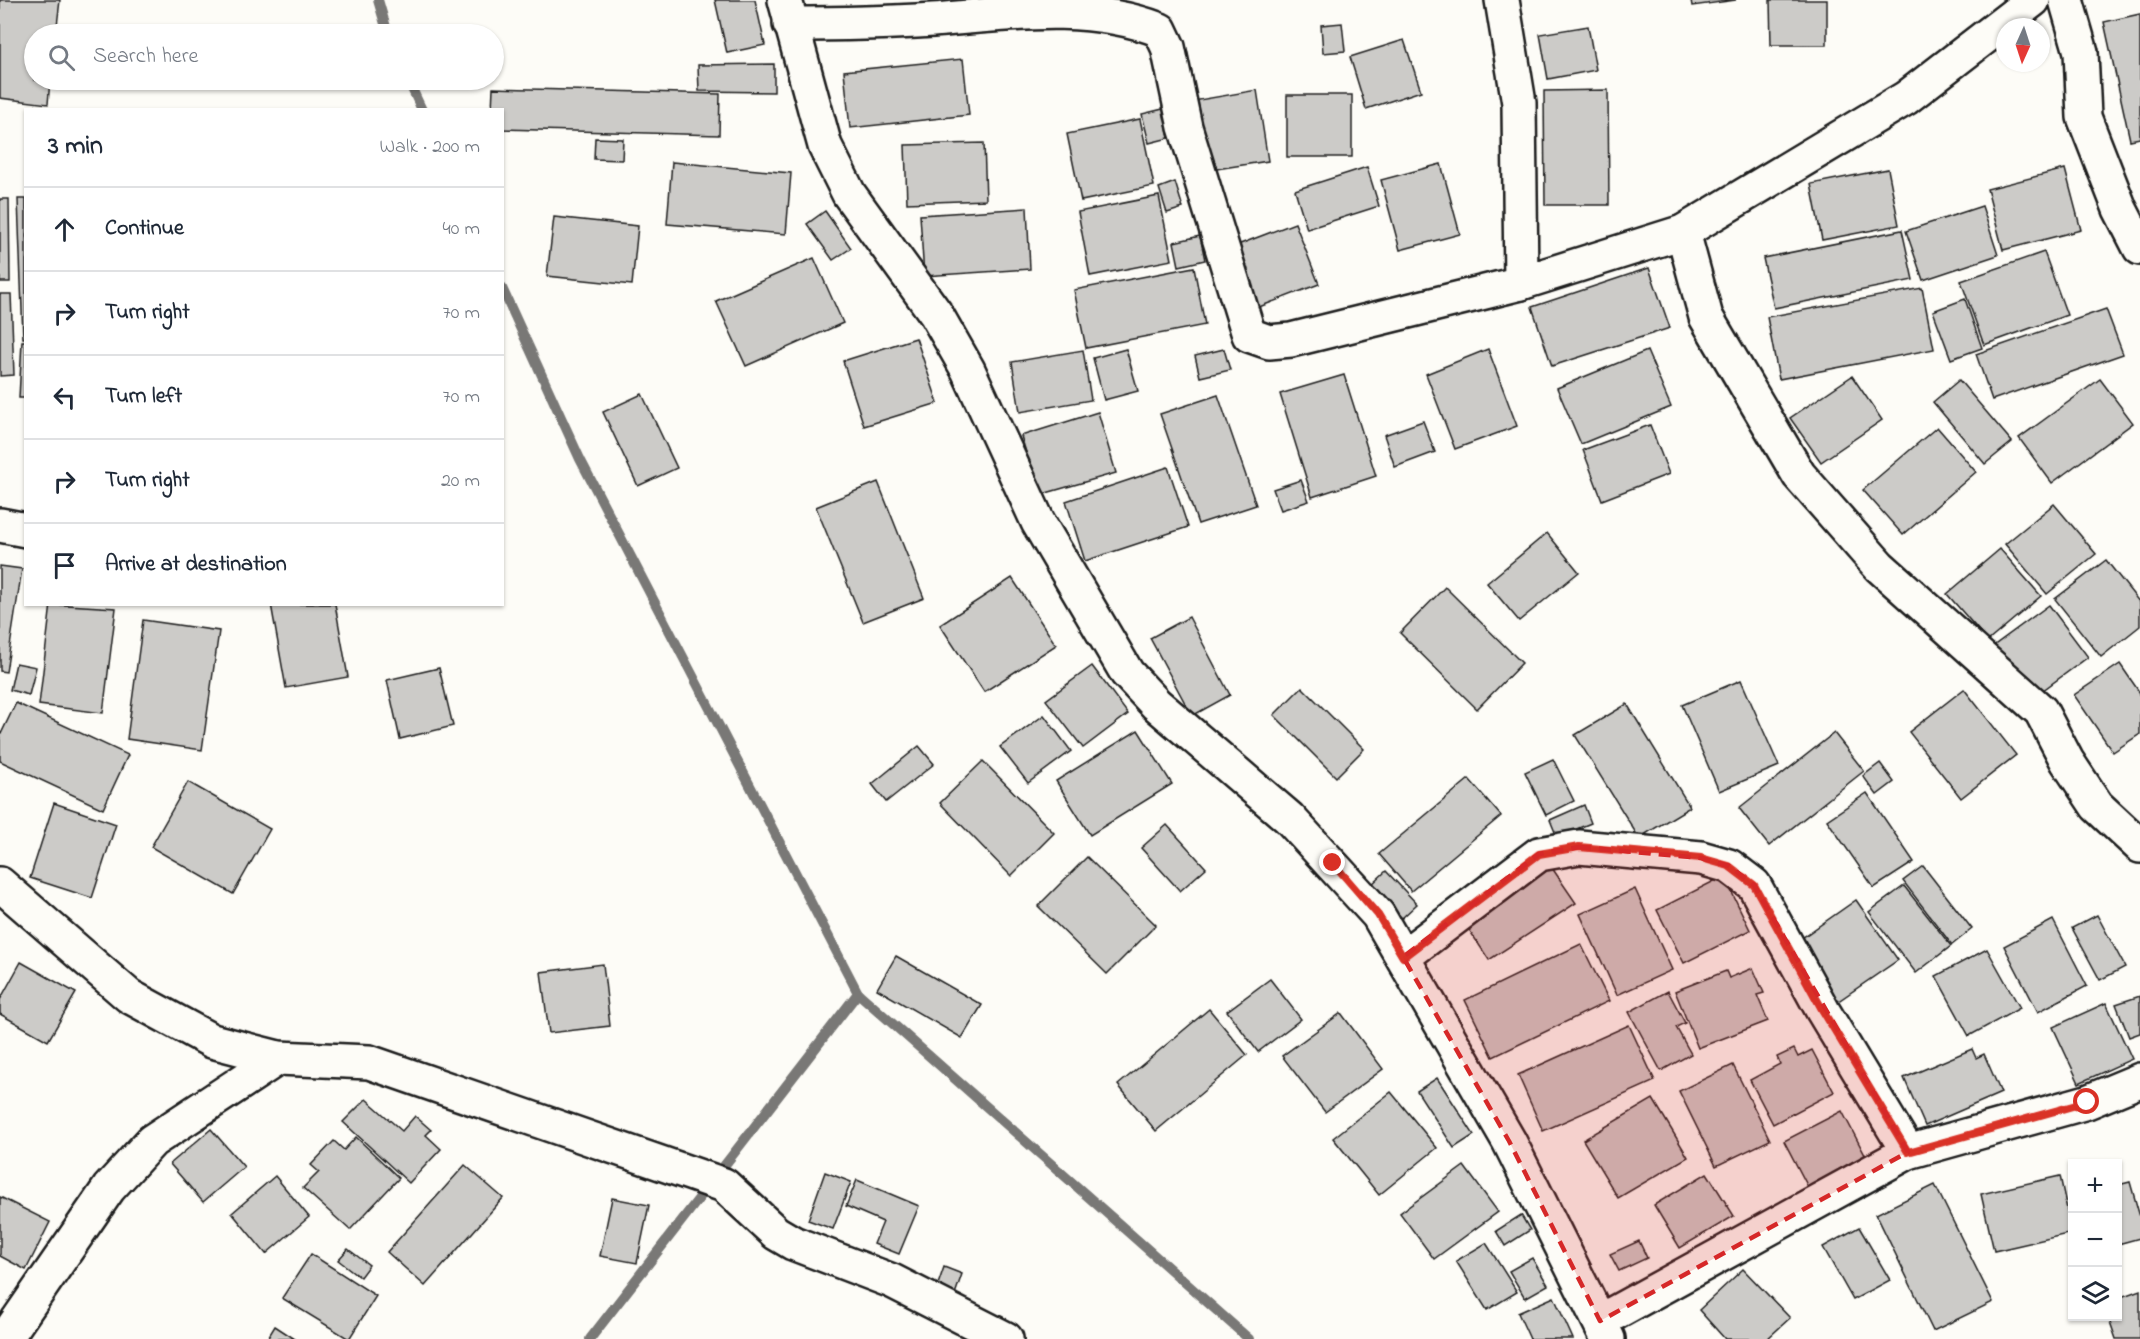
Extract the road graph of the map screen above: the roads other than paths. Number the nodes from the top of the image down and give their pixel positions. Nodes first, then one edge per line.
1 (1503, 0) edge
2 (2033, 0) edge
3 (2066, 0) edge
4 (788, 12) edge
5 (1683, 232) junction
6 (2140, 248) edge
7 (1521, 283) junction
8 (0, 525) edge
9 (24, 530) edge
10 (2140, 846) edge
11 (0, 884) edge
12 (1403, 957) junction
13 (278, 1058) junction
14 (2140, 1080) edge
15 (1908, 1152) junction
16 (1604, 1330) edge
17 (5, 1339) edge
18 (1006, 1339) edge

1 - 7 street
2 - 5 street
3 - 6 street
4 - 7 street
4 - 12 street
5 - 7 street
5 - 10 street
8 - 9 street
11 - 13 street
12 - 15 street
12 - 16 street
13 - 17 street
13 - 18 street
14 - 15 street
15 - 16 street

